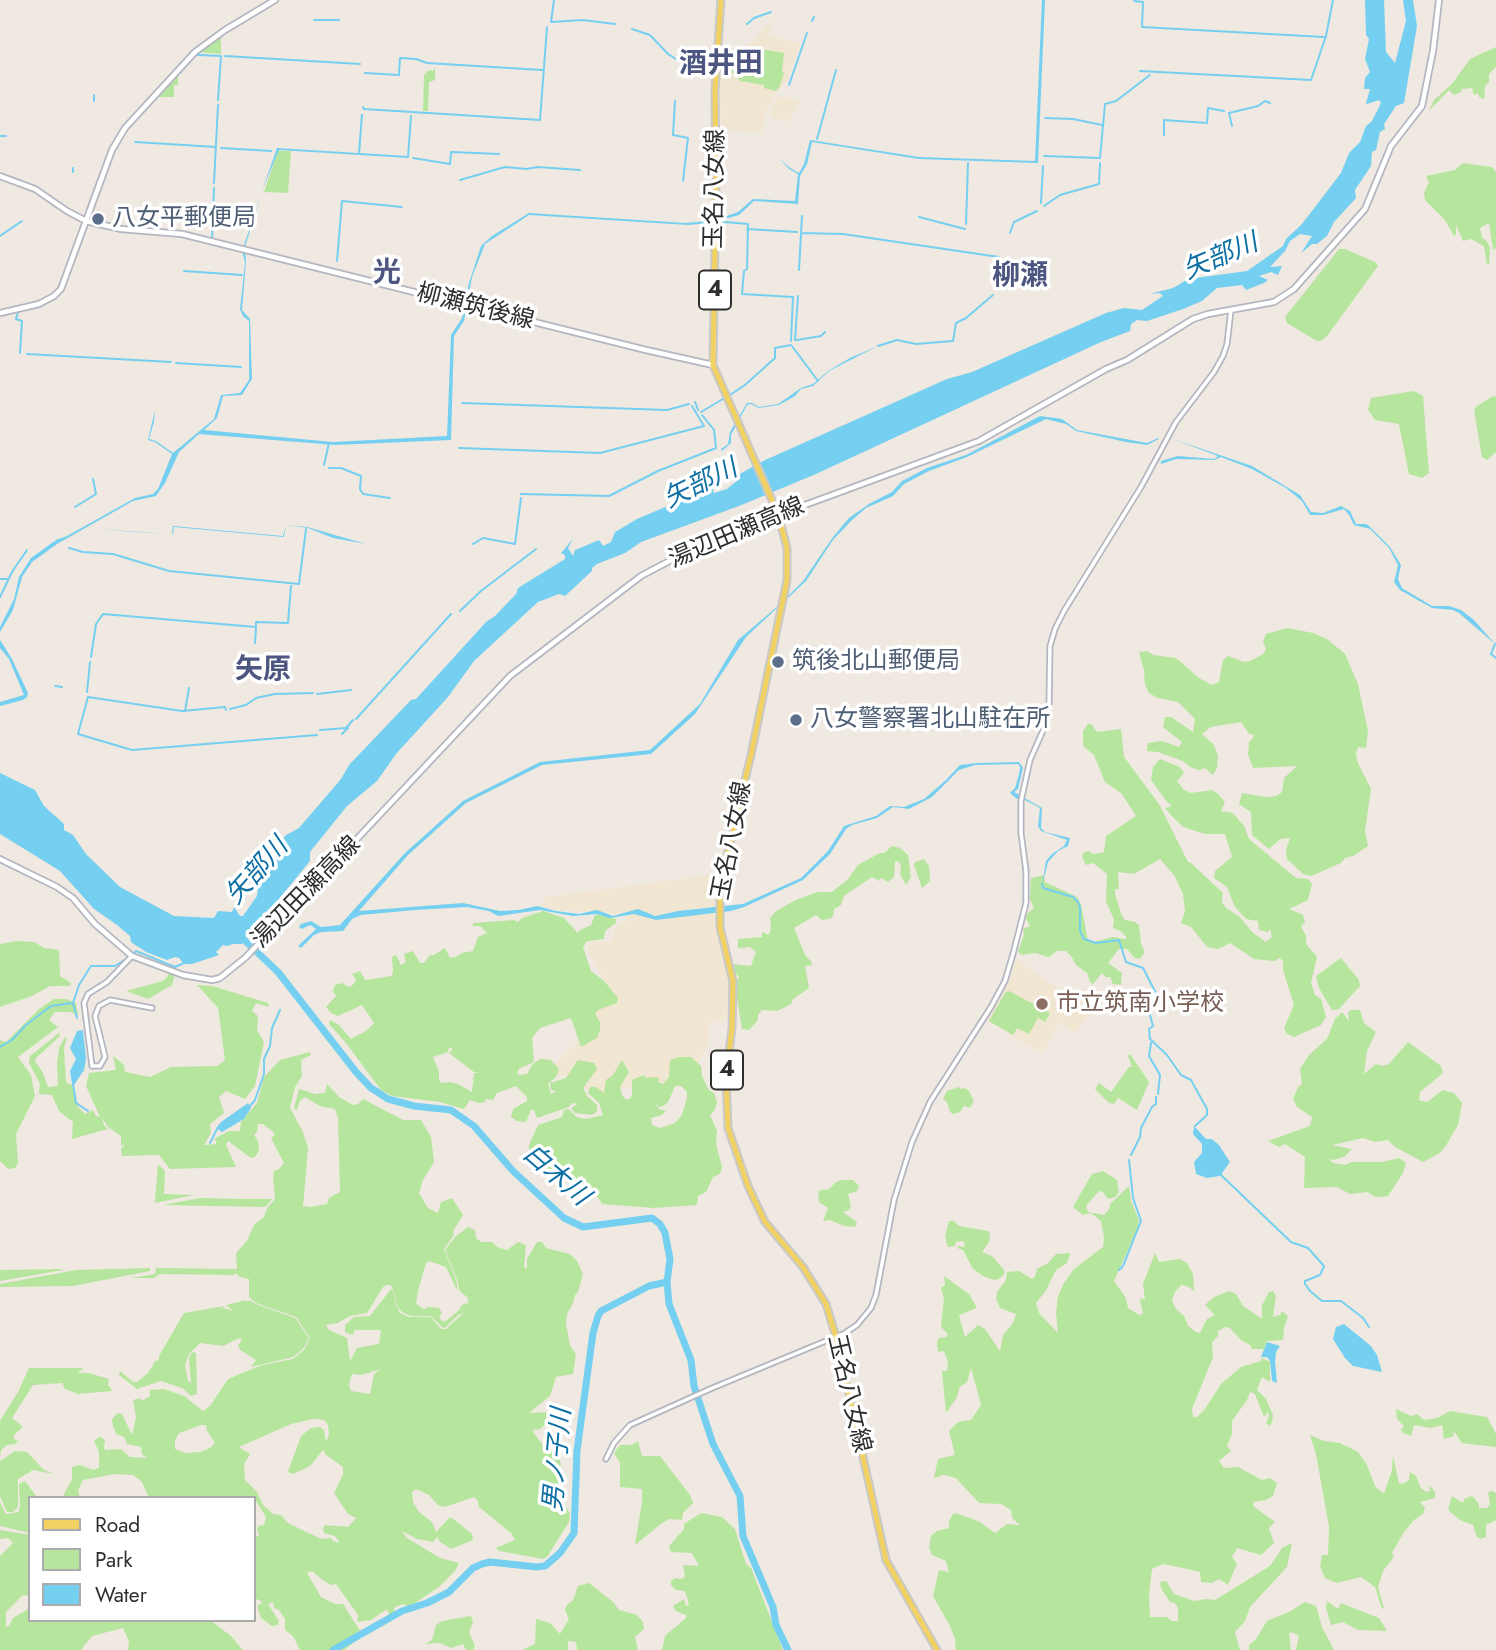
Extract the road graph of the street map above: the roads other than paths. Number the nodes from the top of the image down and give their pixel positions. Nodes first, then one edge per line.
1 (275, 0) edge
2 (721, 0) edge
3 (1440, 0) edge
4 (0, 176) edge
5 (86, 221) junction
6 (1231, 310) junction
7 (0, 313) edge
8 (713, 365) junction
9 (777, 512) junction
10 (0, 859) edge
11 (132, 956) junction
12 (152, 1007) dead end
13 (836, 1337) junction
14 (606, 1459) dead end
15 (937, 1650) edge

1 - 5 main road
2 - 8 main road, 玉名八女線 / 4
3 - 6 main road, 湯辺田瀬高線
4 - 5 main road, 柳瀬筑後線
5 - 7 main road
5 - 8 main road, 柳瀬筑後線
6 - 9 main road, 湯辺田瀬高線
6 - 13 street
8 - 9 main road, 玉名八女線 / 4
9 - 11 main road, 湯辺田瀬高線
9 - 13 main road, 玉名八女線 / 4
10 - 11 main road, 湯辺田瀬高線
11 - 12 street
13 - 14 street
13 - 15 main road, 玉名八女線 / 4

